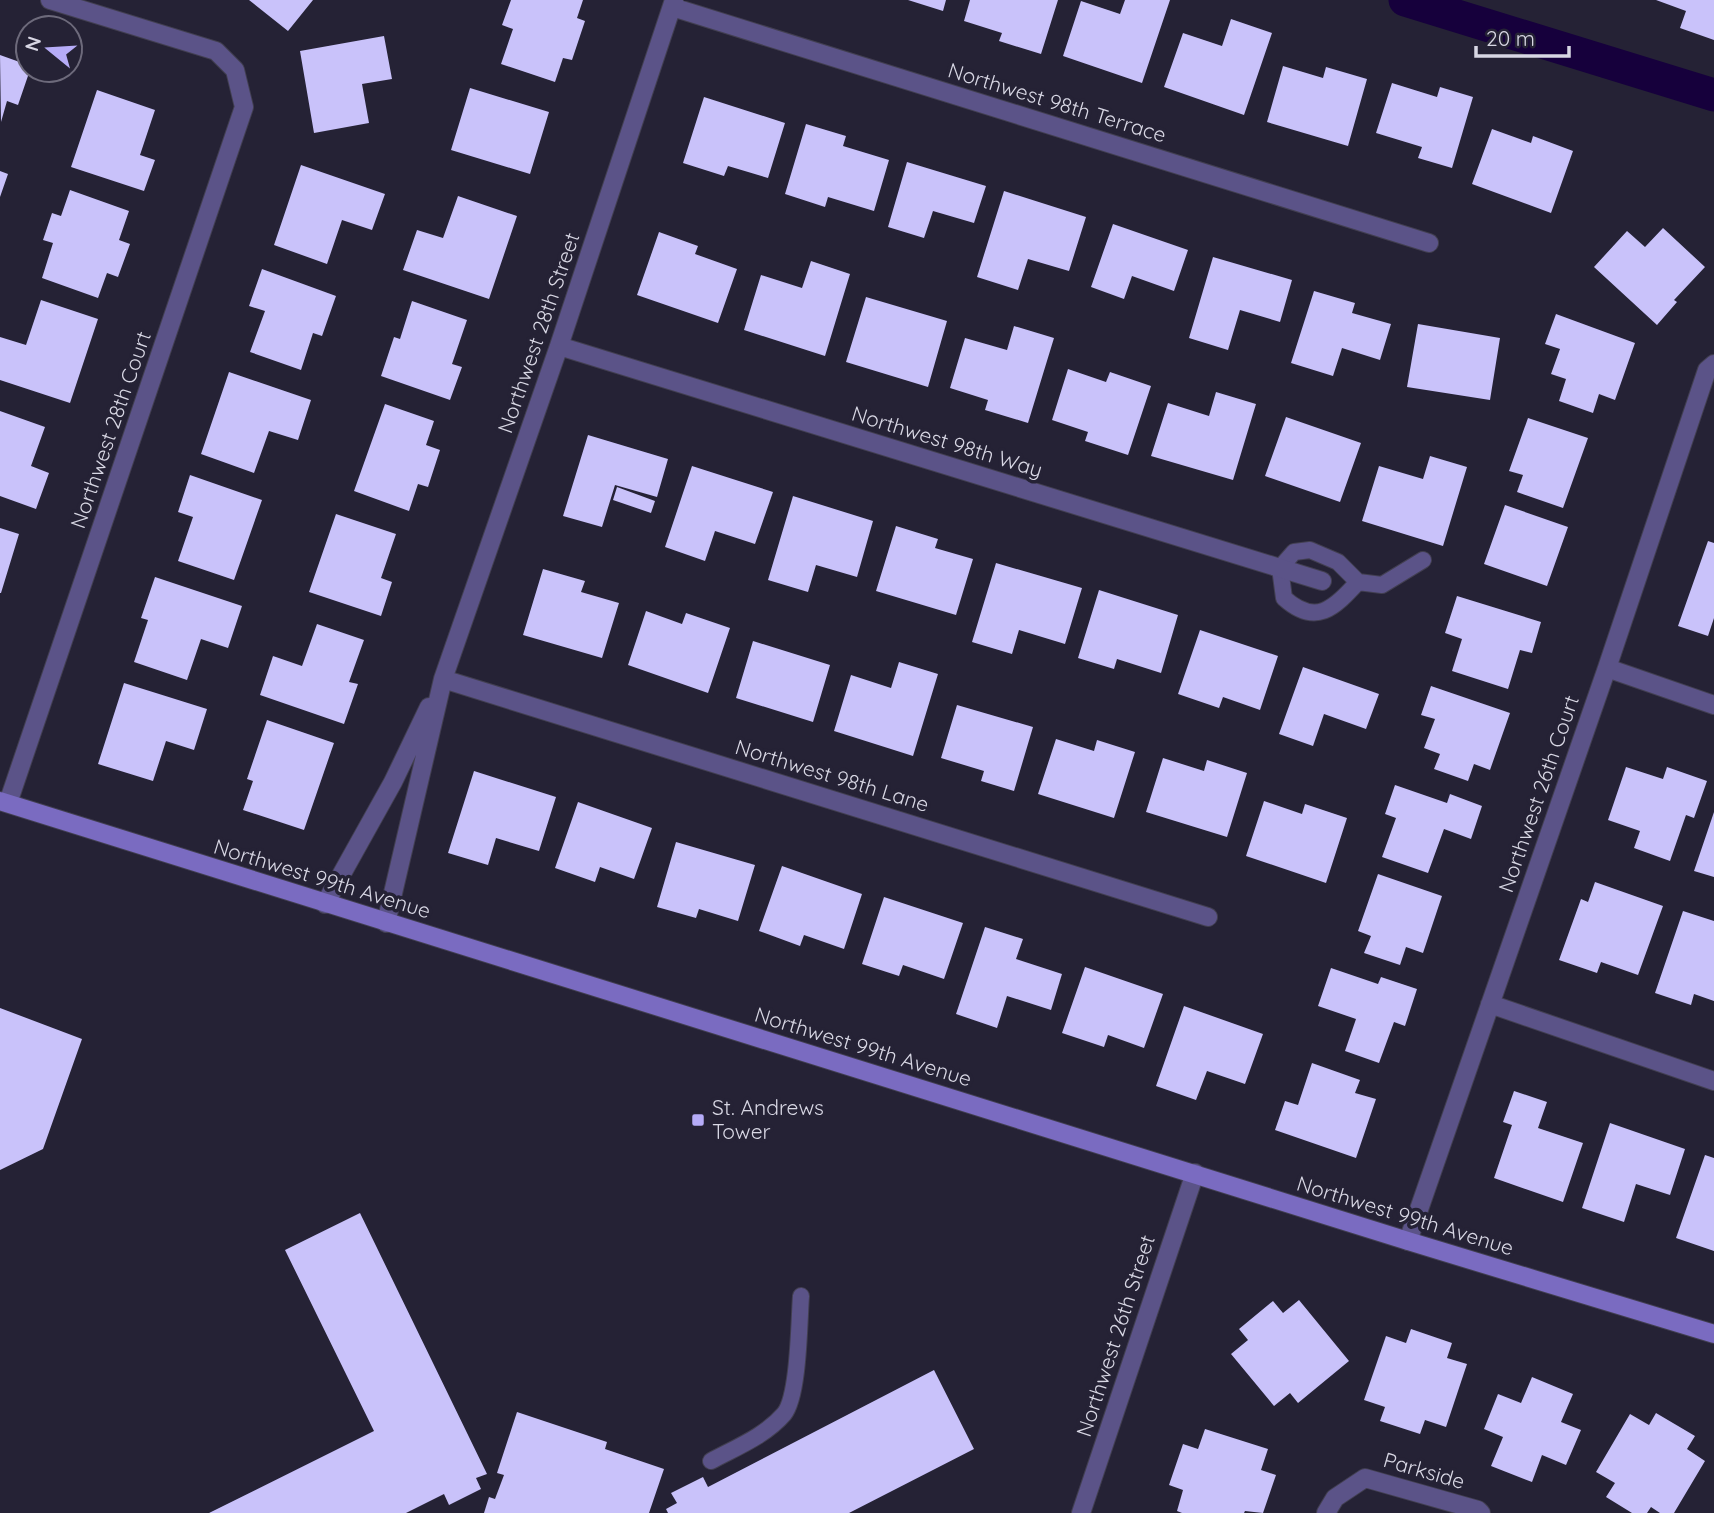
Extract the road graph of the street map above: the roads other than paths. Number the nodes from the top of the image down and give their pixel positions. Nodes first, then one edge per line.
1 (50, 0) edge
2 (673, 4) edge
3 (1429, 243) dead end
4 (559, 346) junction
5 (1714, 364) edge
6 (1423, 561) dead end
7 (1280, 568) junction
8 (1322, 581) dead end
9 (1358, 582) junction
10 (1607, 668) junction
11 (443, 679) junction
12 (1714, 705) edge
13 (4, 802) edge
14 (325, 904) junction
15 (1208, 917) dead end
16 (386, 923) junction
17 (1490, 1004) junction
18 (1714, 1081) edge
19 (1195, 1173) junction
20 (1408, 1241) junction
21 (801, 1296) dead end
22 (1714, 1334) edge
23 (711, 1461) dead end
24 (1081, 1513) edge
25 (1326, 1513) edge
26 (1480, 1513) edge

1 - 13 street, Northwest 28th Court
2 - 3 street, Northwest 98th Terrace
2 - 4 street, Northwest 28th Street
4 - 7 street, Northwest 98th Way
4 - 11 street, Northwest 28th Street
5 - 10 street, Northwest 26th Court
6 - 9 lane
7 - 8 street, Northwest 98th Way
7 - 9 lane
7 - 9 lane
10 - 12 street
10 - 17 street, Northwest 26th Court
11 - 14 street, Northwest 28th Street
11 - 15 street, Northwest 98th Lane
11 - 16 street, Northwest 28th Street
13 - 14 street, Northwest 99th Avenue
14 - 16 street, Northwest 99th Avenue
16 - 19 street, Northwest 99th Avenue
17 - 18 street
17 - 20 street, Northwest 26th Court
19 - 20 street, Northwest 99th Avenue
19 - 24 street, Northwest 26th Street
20 - 22 street, Northwest 99th Avenue
21 - 23 lane
25 - 26 street, Parkside

